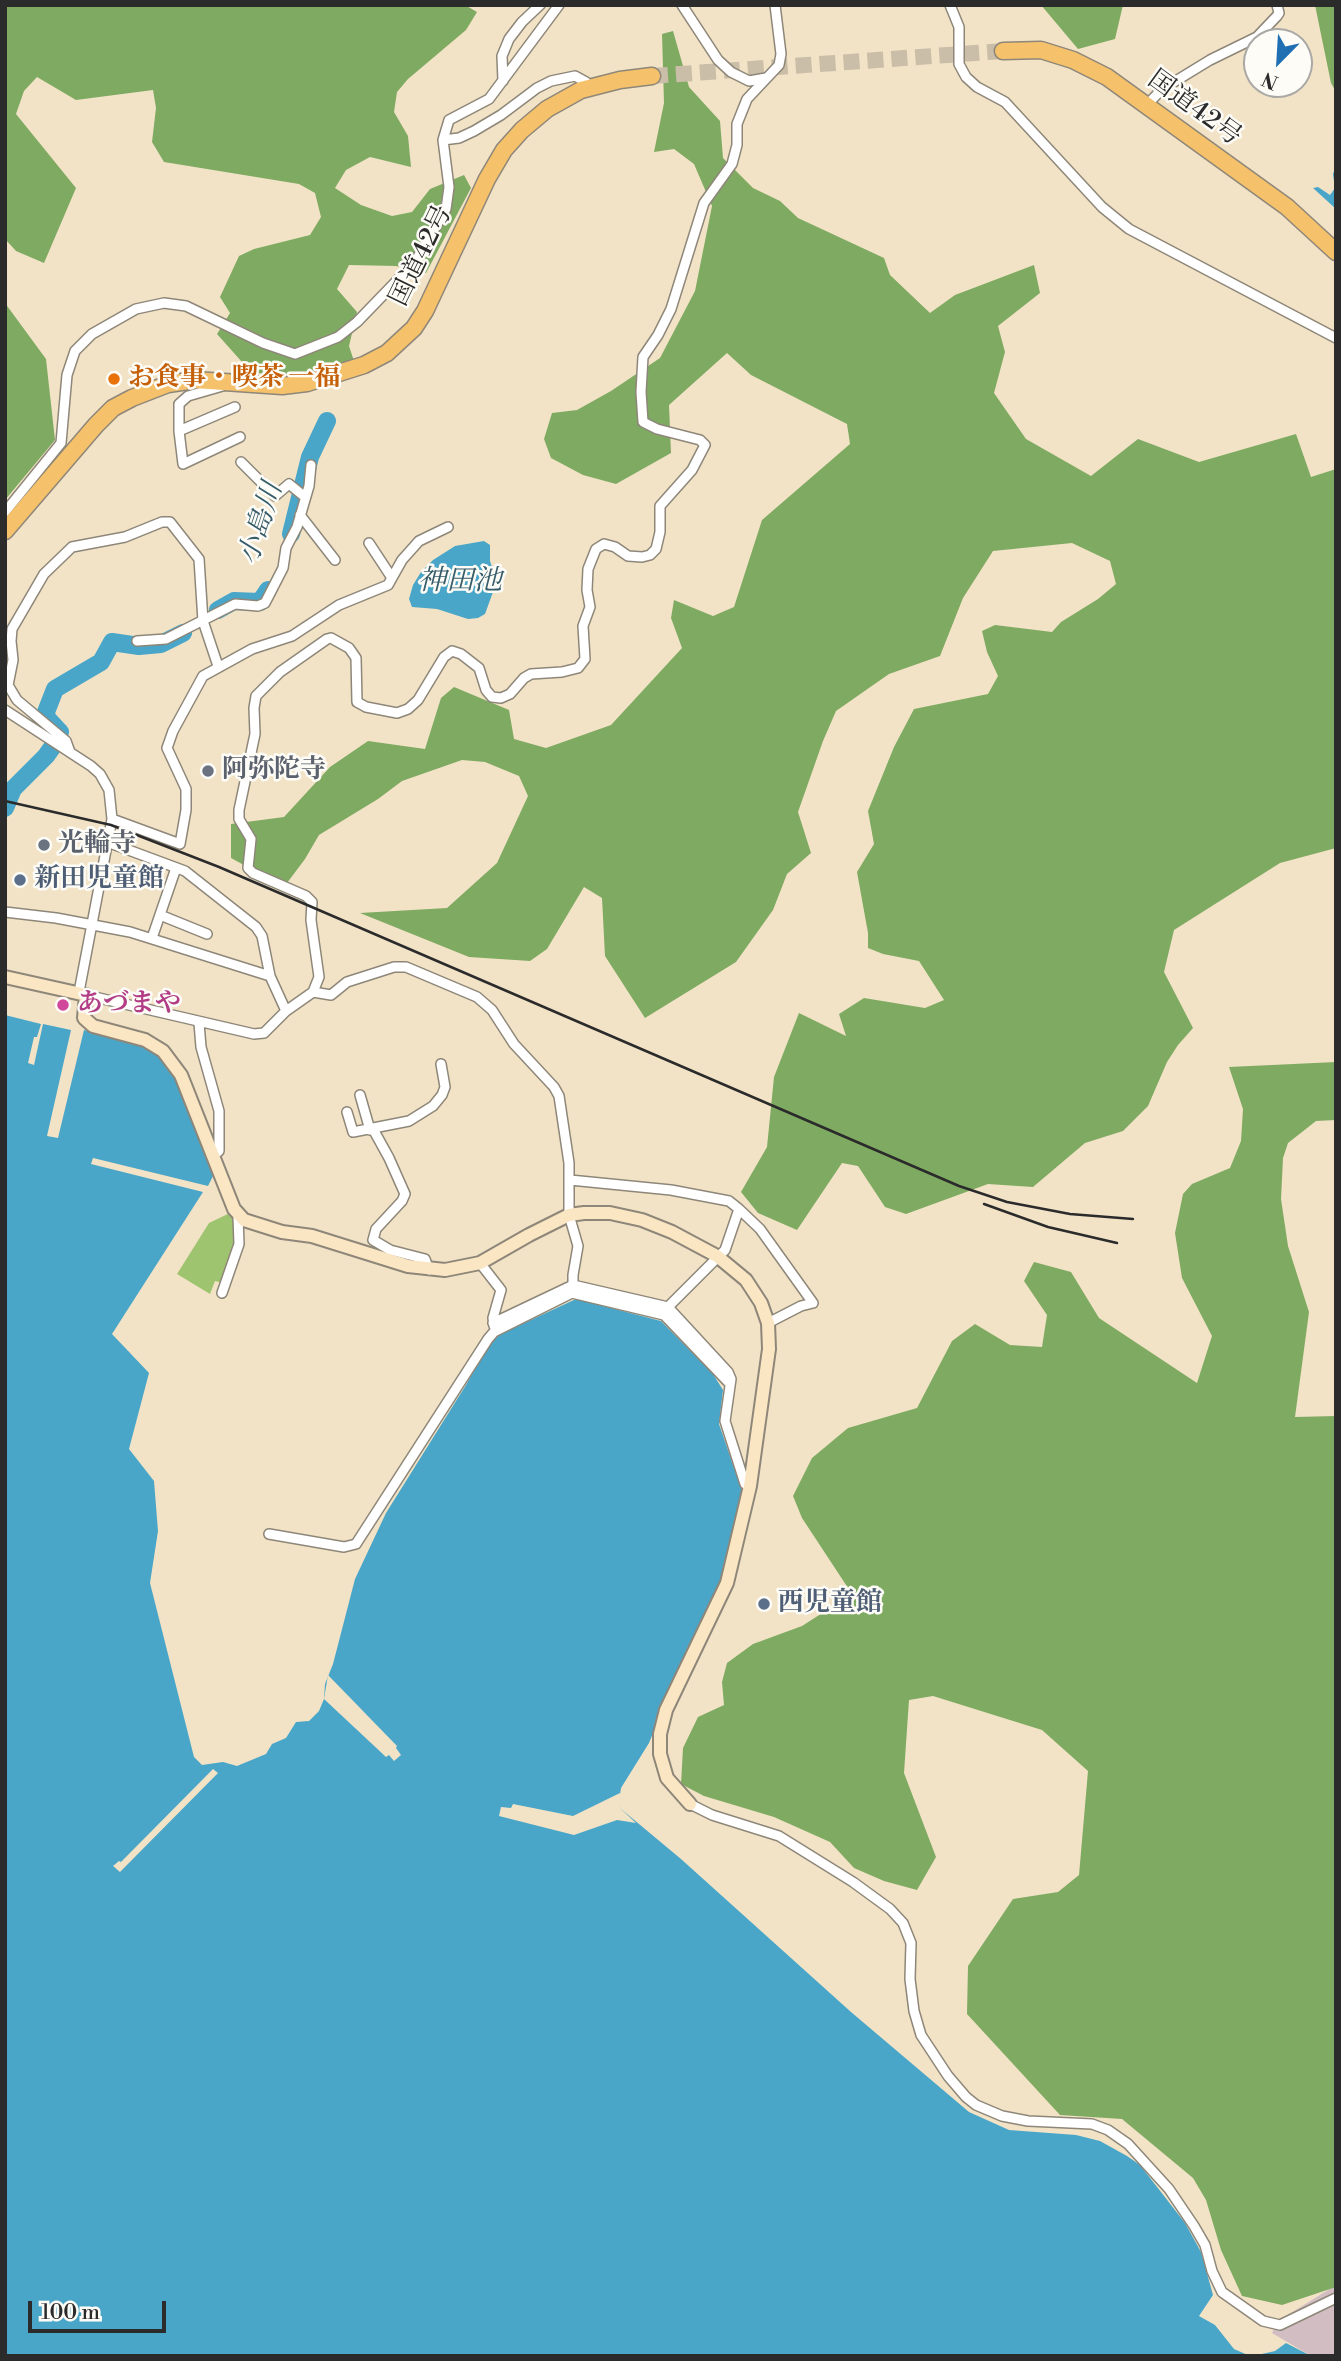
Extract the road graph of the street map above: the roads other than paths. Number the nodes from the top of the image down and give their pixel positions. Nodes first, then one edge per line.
1 (540, 5) edge
2 (559, 5) edge
3 (682, 5) edge
4 (775, 5) edge
5 (950, 5) edge
6 (1277, 5) edge
7 (1003, 51) tunnel mouth
8 (652, 76) tunnel mouth
9 (768, 78) junction
10 (503, 81) junction
11 (590, 87) junction
12 (1147, 105) junction
13 (443, 140) junction
14 (1336, 251) edge
15 (1336, 338) edge
16 (230, 381) junction
17 (235, 407) dead end
18 (179, 431) junction
19 (240, 437) dead end
20 (241, 462) dead end
21 (311, 465) dead end
22 (305, 497) junction
23 (5, 512) edge
24 (299, 515) junction
25 (448, 527) dead end
26 (5, 531) edge
27 (369, 543) dead end
28 (335, 560) dead end
29 (392, 578) junction
30 (204, 621) junction
31 (138, 641) dead end
32 (218, 666) junction
33 (5, 710) edge
34 (70, 751) junction
35 (112, 819) junction
36 (107, 842) junction
37 (176, 868) junction
38 (5, 912) edge
39 (160, 915) junction
40 (91, 925) junction
41 (207, 934) dead end
42 (152, 938) junction
43 (270, 976) junction
44 (5, 977) edge
45 (313, 992) junction
46 (82, 994) junction
47 (286, 1011) junction
48 (200, 1023) junction
49 (441, 1064) dead end
50 (360, 1095) dead end
51 (346, 1112) dead end
52 (371, 1129) junction
53 (212, 1156) junction
54 (570, 1180) junction
55 (738, 1209) junction
56 (569, 1215) junction
57 (238, 1216) junction
58 (717, 1256) junction
59 (480, 1264) junction
60 (429, 1270) junction
61 (573, 1285) junction
62 (222, 1293) dead end
63 (668, 1307) junction
64 (768, 1323) junction
65 (494, 1327) junction
66 (730, 1384) junction
67 (750, 1486) junction
68 (269, 1534) dead end
69 (691, 1804) joint
70 (1336, 2298) edge

1 - 10 street
2 - 10 street
3 - 9 street
4 - 9 street
5 - 15 street
6 - 12 street
7 - 12 highway, 国道42号
8 - 11 highway, 国道42号
9 - 45 street
10 - 13 street
11 - 13 street
11 - 16 highway, 国道42号
12 - 14 highway, 国道42号
13 - 23 street
16 - 18 street
16 - 26 highway, 国道42号
17 - 18 street
18 - 19 street
20 - 22 street
21 - 22 street
22 - 24 street
24 - 28 street
24 - 30 street
25 - 29 street
27 - 29 street
29 - 32 street
30 - 31 street
30 - 32 street
30 - 34 street
32 - 35 street
33 - 34 street
34 - 35 street
35 - 36 street
36 - 37 street
36 - 40 street
37 - 39 street
37 - 43 street
38 - 40 street
39 - 41 street
39 - 42 street
40 - 42 street
40 - 46 street
42 - 43 street
43 - 47 street
44 - 46 main road
45 - 47 street
45 - 54 street
46 - 48 street
46 - 53 main road
47 - 48 street
48 - 53 street
49 - 52 street
50 - 52 street
51 - 52 street
52 - 60 street
53 - 57 main road
54 - 55 street
54 - 56 street
55 - 58 street
55 - 64 street
56 - 58 main road
56 - 59 main road
56 - 61 street
57 - 60 main road
57 - 62 street
58 - 63 street
58 - 64 main road
59 - 60 main road
59 - 65 street
61 - 63 street
61 - 65 street
63 - 66 street
64 - 67 main road
65 - 66 street
65 - 68 street
66 - 67 street
67 - 69 main road
69 - 70 street

